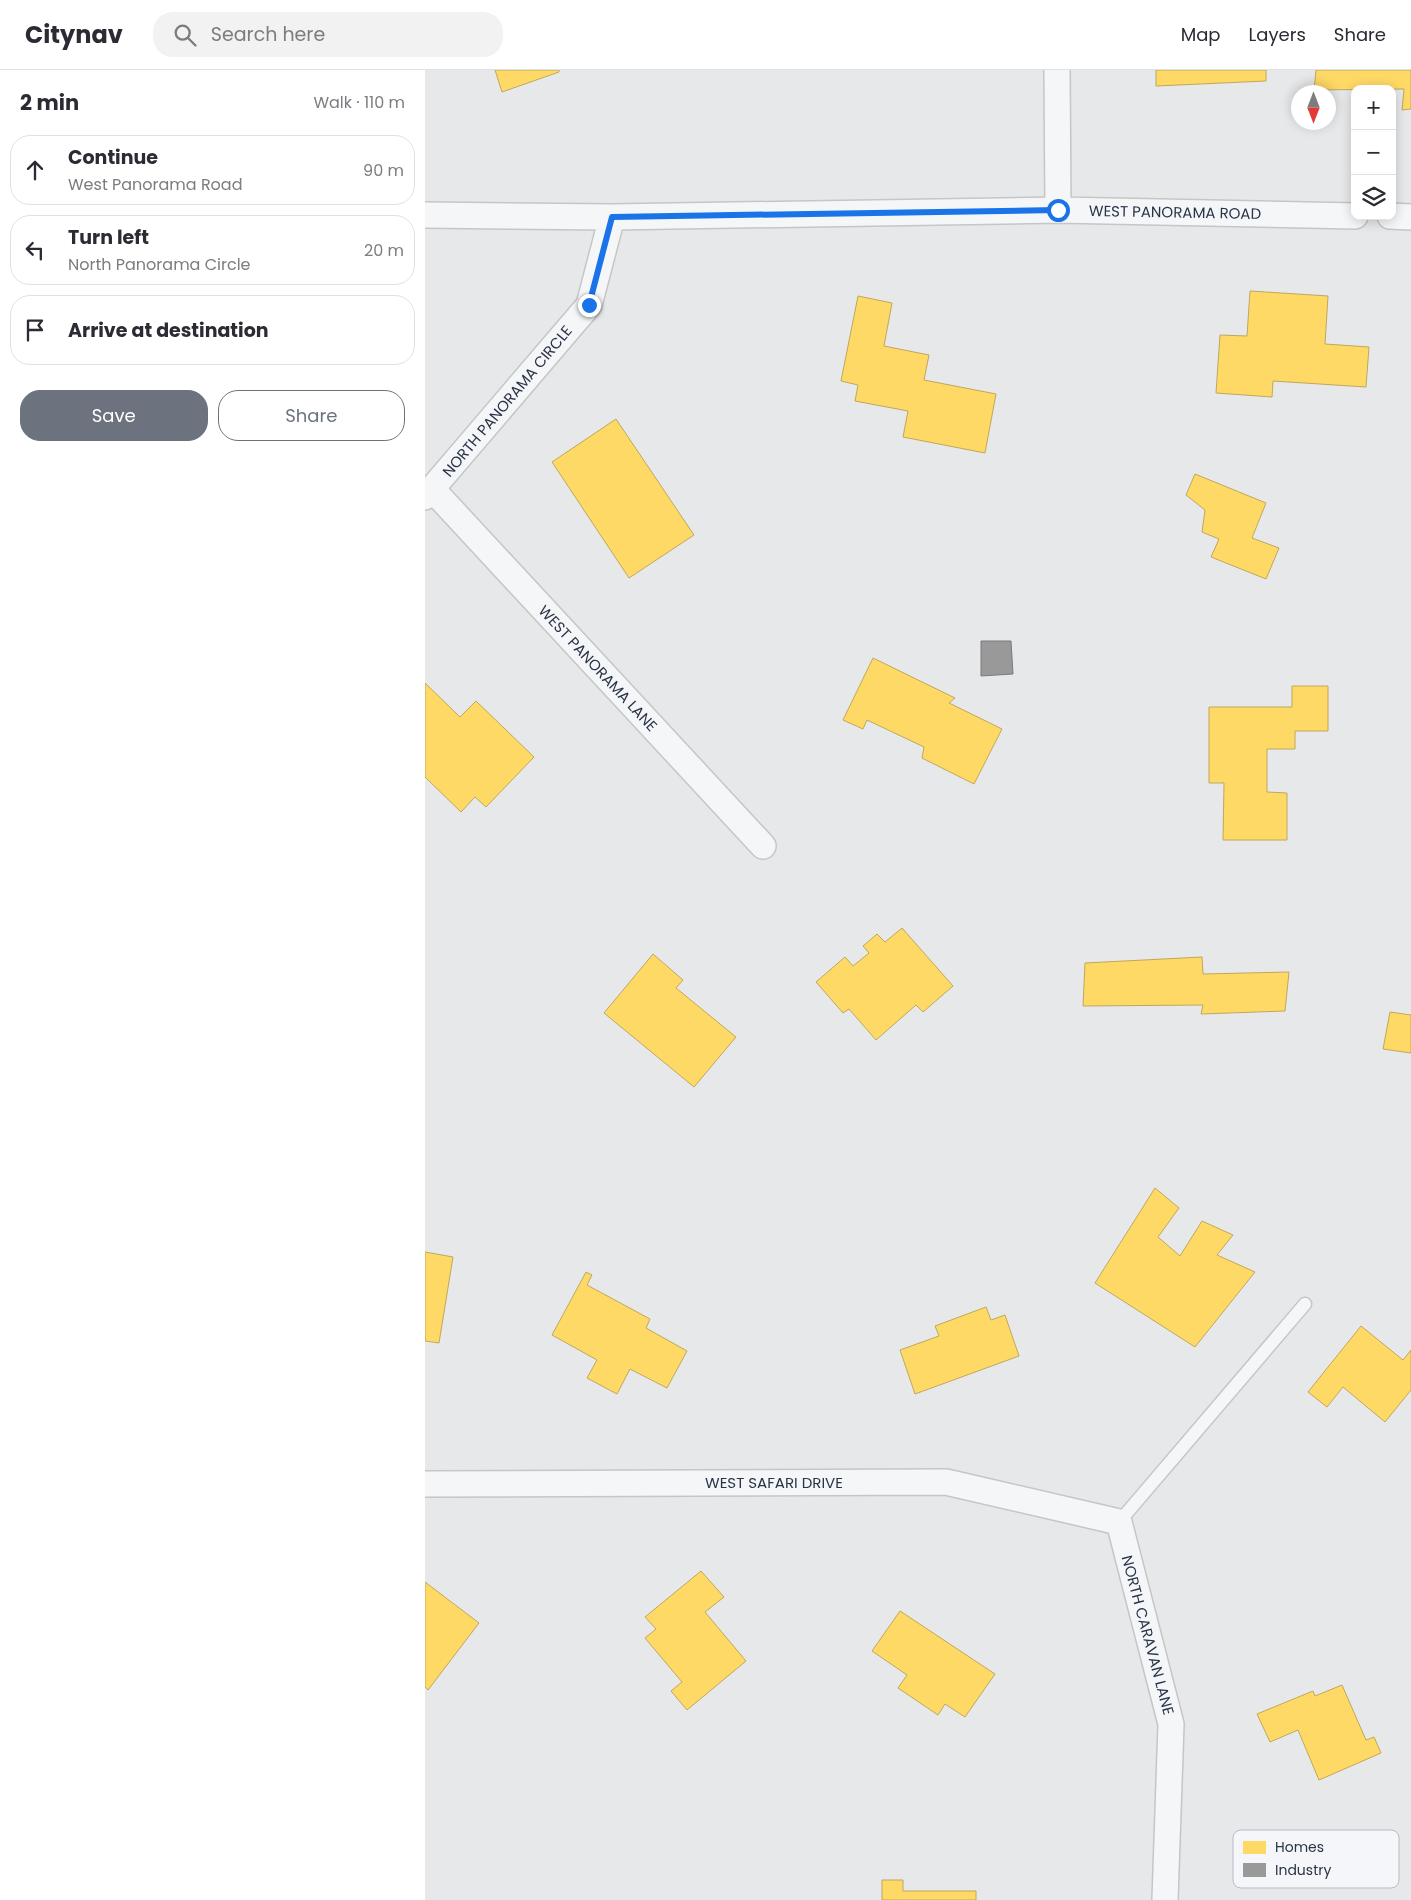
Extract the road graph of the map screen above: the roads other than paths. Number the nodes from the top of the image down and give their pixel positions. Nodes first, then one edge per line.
1 (1057, 70) edge
2 (1058, 210) junction
3 (425, 215) edge
4 (1351, 216) edge
5 (1396, 216) edge
6 (612, 217) junction
7 (1411, 217) edge
8 (429, 494) edge
9 (763, 846) dead end
10 (1305, 1304) dead end
11 (425, 1484) edge
12 (1119, 1522) junction
13 (1165, 1900) edge

1 - 2 street
2 - 4 street, WEST PANORAMA ROAD
2 - 6 street, WEST PANORAMA ROAD
3 - 6 street, WEST PANORAMA ROAD
5 - 7 street
6 - 8 street, NORTH PANORAMA CIRCLE
8 - 9 street, WEST PANORAMA LANE
10 - 12 lane
11 - 12 street, WEST SAFARI DRIVE
12 - 13 street, NORTH CARAVAN LANE

